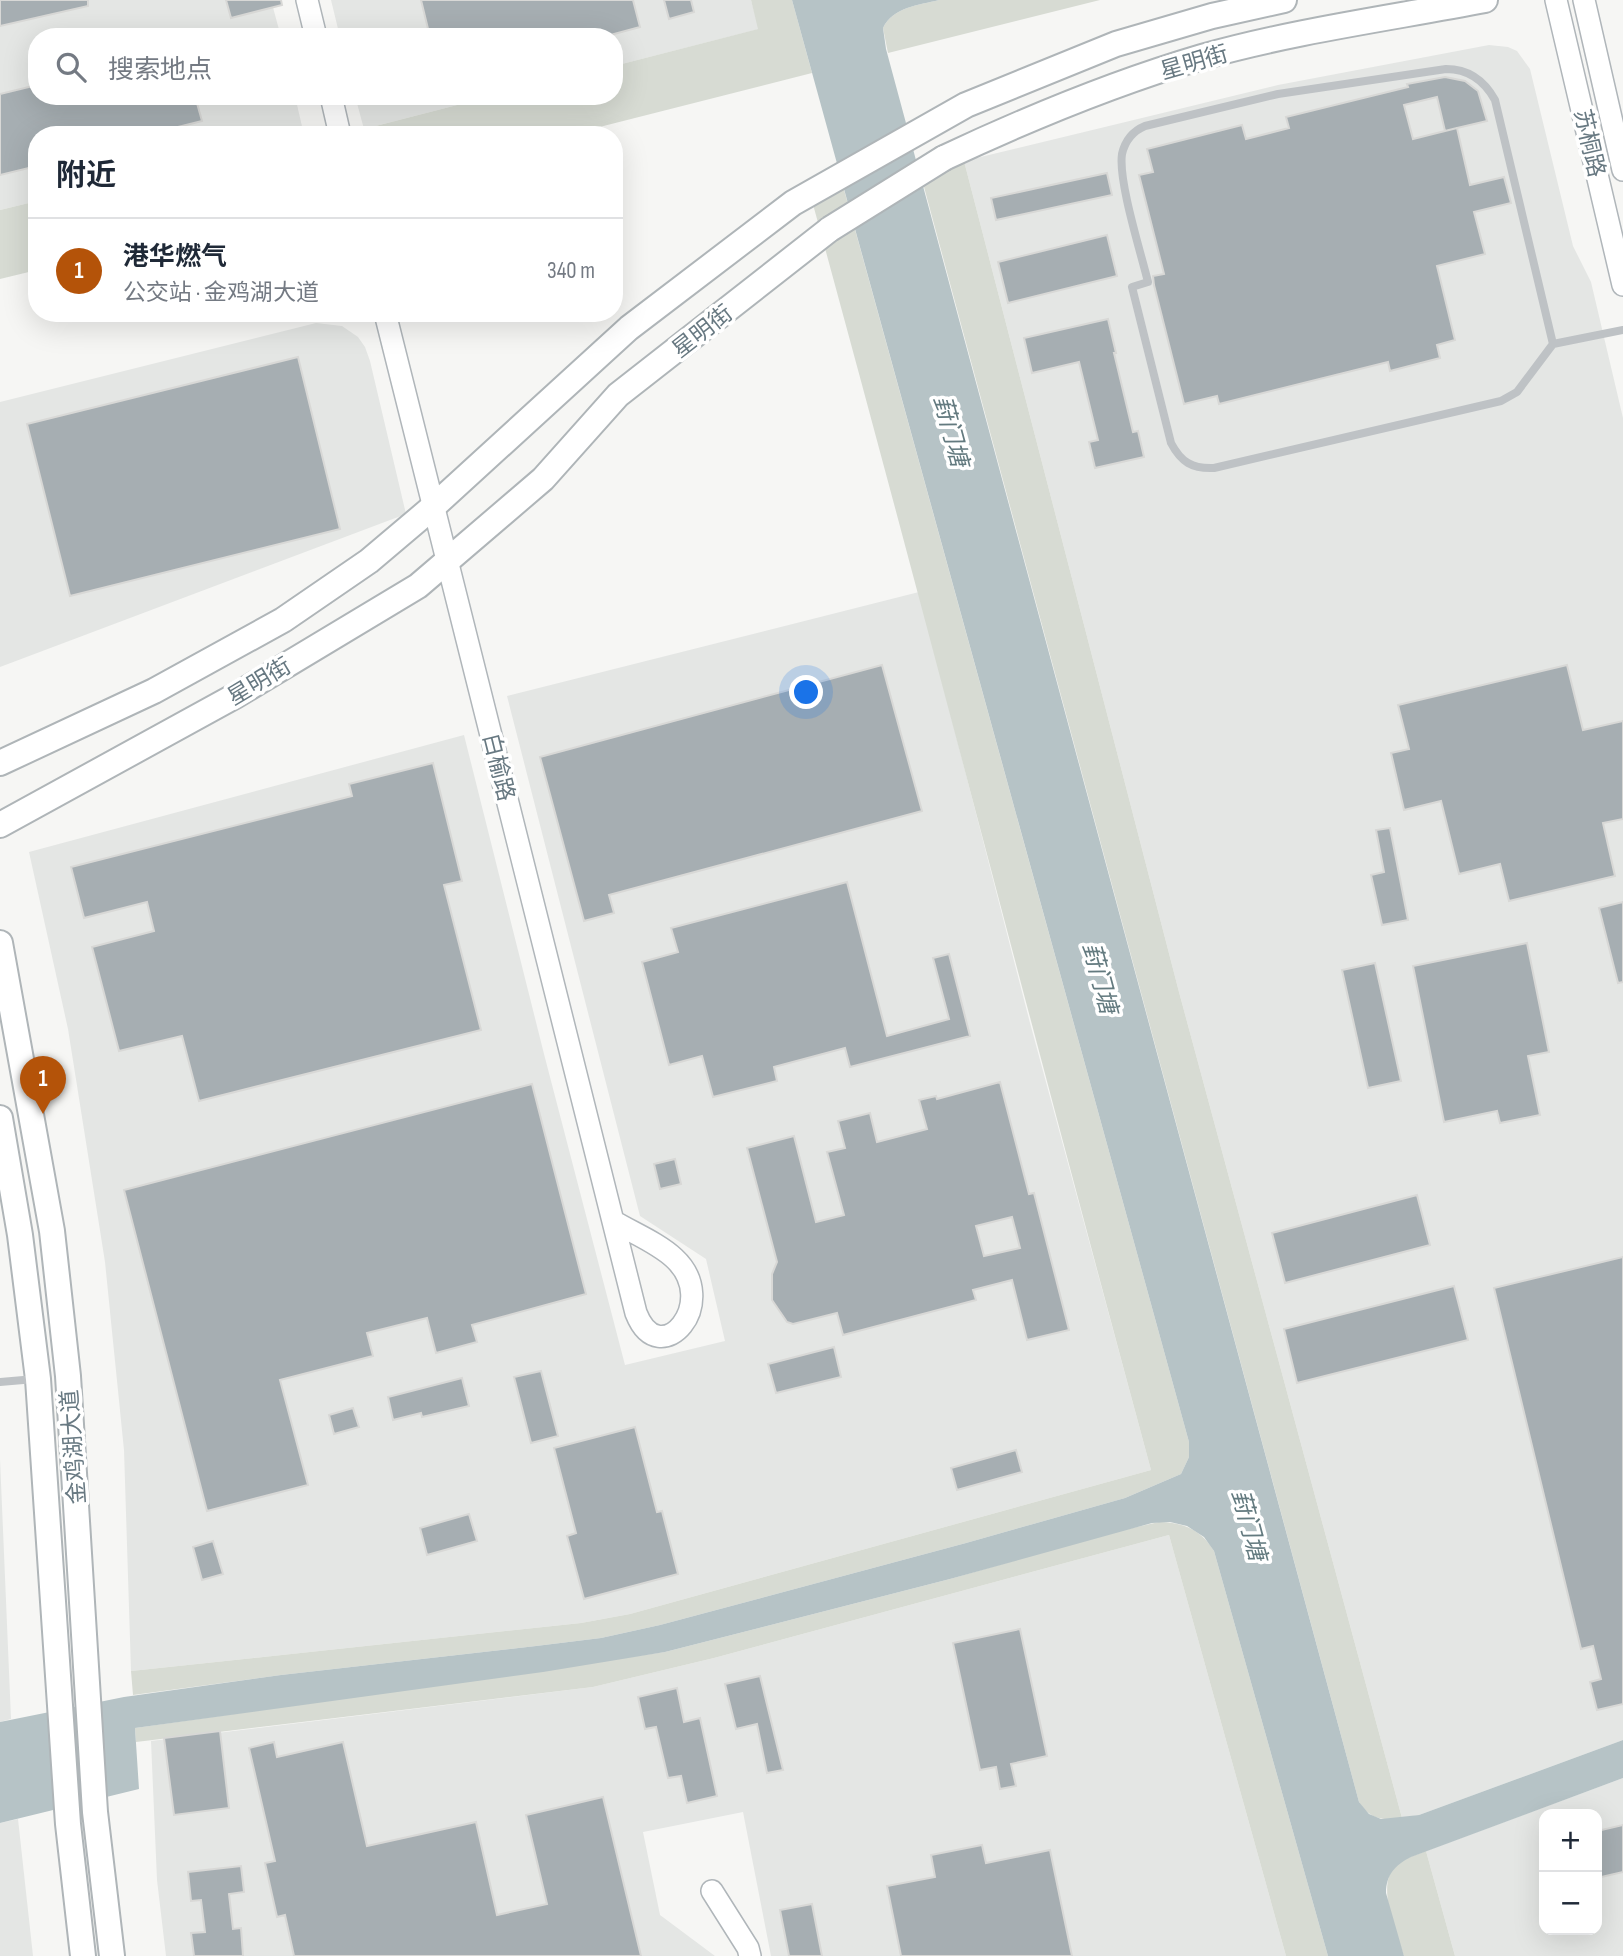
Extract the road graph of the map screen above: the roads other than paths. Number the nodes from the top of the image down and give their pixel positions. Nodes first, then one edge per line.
1 (307, 0) edge
2 (1284, 0) edge
3 (1485, 0) edge
4 (1556, 0) edge
5 (1584, 0) edge
6 (314, 28) edge
7 (333, 105) edge
8 (338, 126) edge
9 (1623, 170) edge
10 (1623, 285) edge
11 (387, 322) edge
12 (1623, 330) edge
13 (1553, 344) junction
14 (434, 506) junction
15 (447, 560) junction
16 (0, 763) edge
17 (0, 825) edge
18 (0, 943) edge
19 (0, 1118) edge
20 (613, 1221) junction
21 (38, 1379) junction
22 (0, 1382) edge
23 (712, 1891) dead end
24 (83, 1956) edge
25 (112, 1956) edge
26 (750, 1956) edge

1 - 6 street
2 - 14 main road, 星明街
3 - 15 main road, 星明街, bridge
4 - 10 street, 苏桐路
5 - 9 street, 苏桐路
7 - 8 street
11 - 14 street, 白榆路
12 - 13 lane
13 - 13 lane
14 - 15 street, 白榆路
14 - 16 main road, 星明街
15 - 17 main road, 星明街
15 - 20 street, 白榆路
18 - 25 main road, 金鸡湖大道
19 - 21 main road, 金鸡湖大道
20 - 20 street, 白榆路
21 - 22 lane
21 - 24 main road, 金鸡湖大道
23 - 26 street

